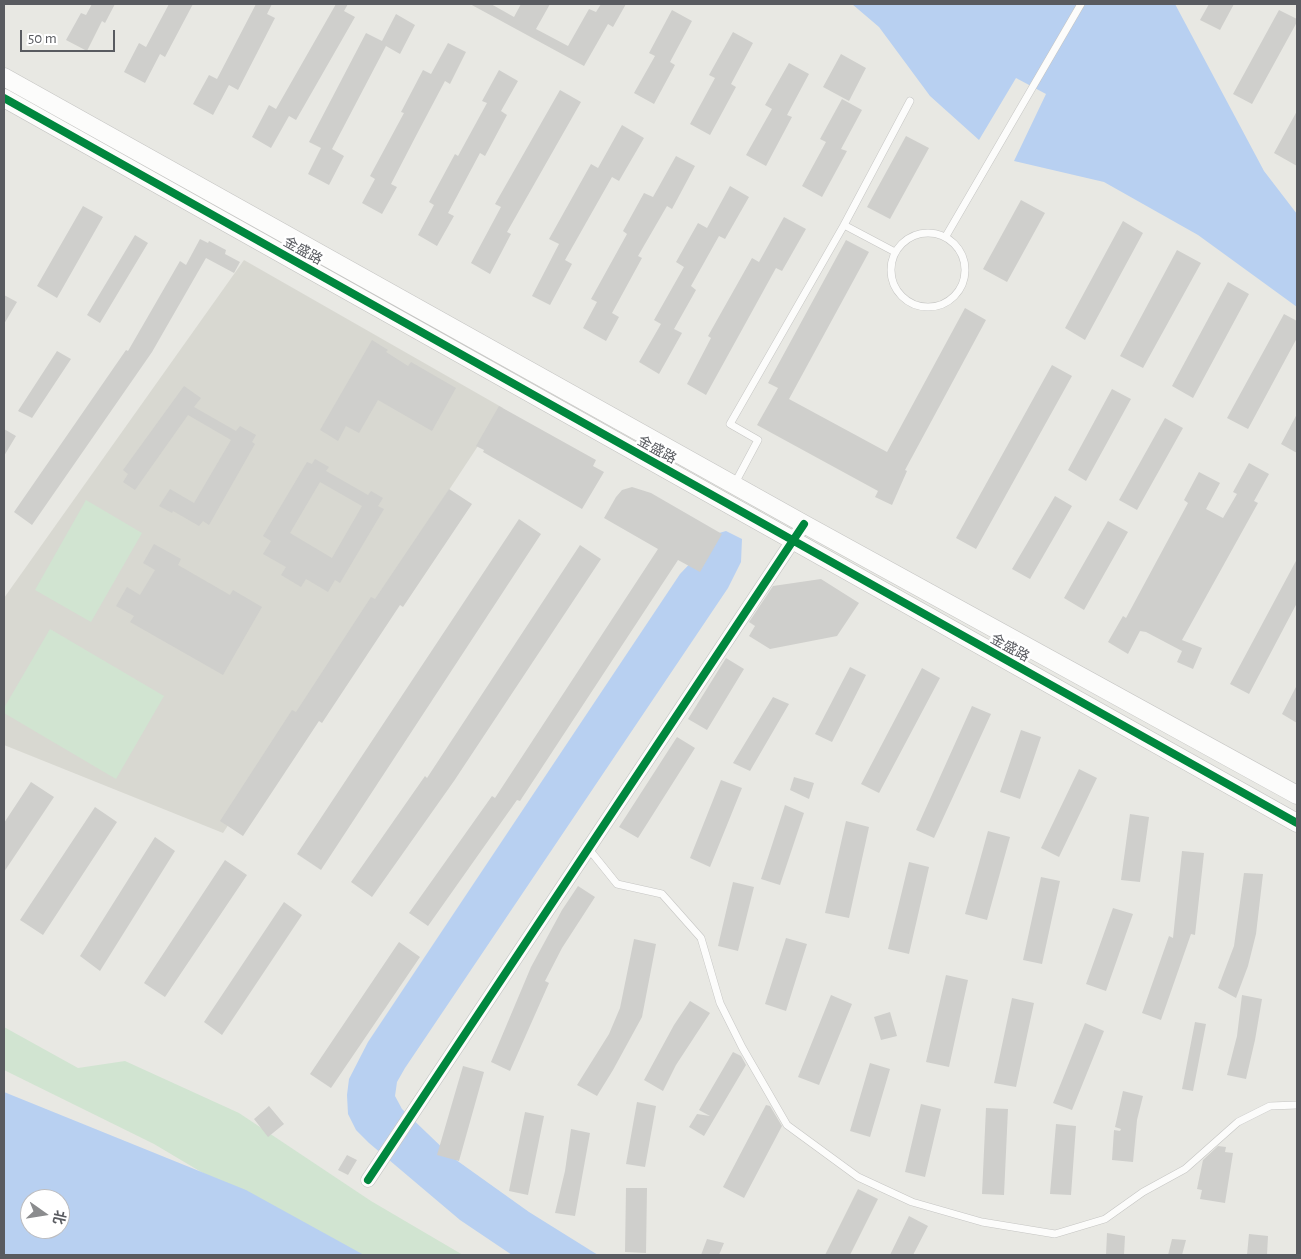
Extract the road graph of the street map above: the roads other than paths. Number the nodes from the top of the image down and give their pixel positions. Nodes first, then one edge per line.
1 (1081, 4) edge
2 (4, 77) edge
3 (4, 98) edge
4 (910, 101) dead end
5 (844, 226) junction
6 (946, 236) junction
7 (895, 252) junction
8 (734, 485) junction
9 (804, 524) junction
10 (793, 540) junction
11 (1297, 795) edge
12 (1297, 823) edge
13 (588, 848) junction
14 (1297, 1105) edge
15 (368, 1180) dead end

1 - 6 lane
2 - 8 street, 金盛路
3 - 10 street, 金盛路
4 - 5 lane
5 - 7 lane
5 - 8 lane
6 - 7 lane
6 - 7 lane
8 - 9 street, 金盛路
9 - 10 street
9 - 11 street, 金盛路
10 - 12 street, 金盛路
10 - 13 street
13 - 14 lane
13 - 15 street

